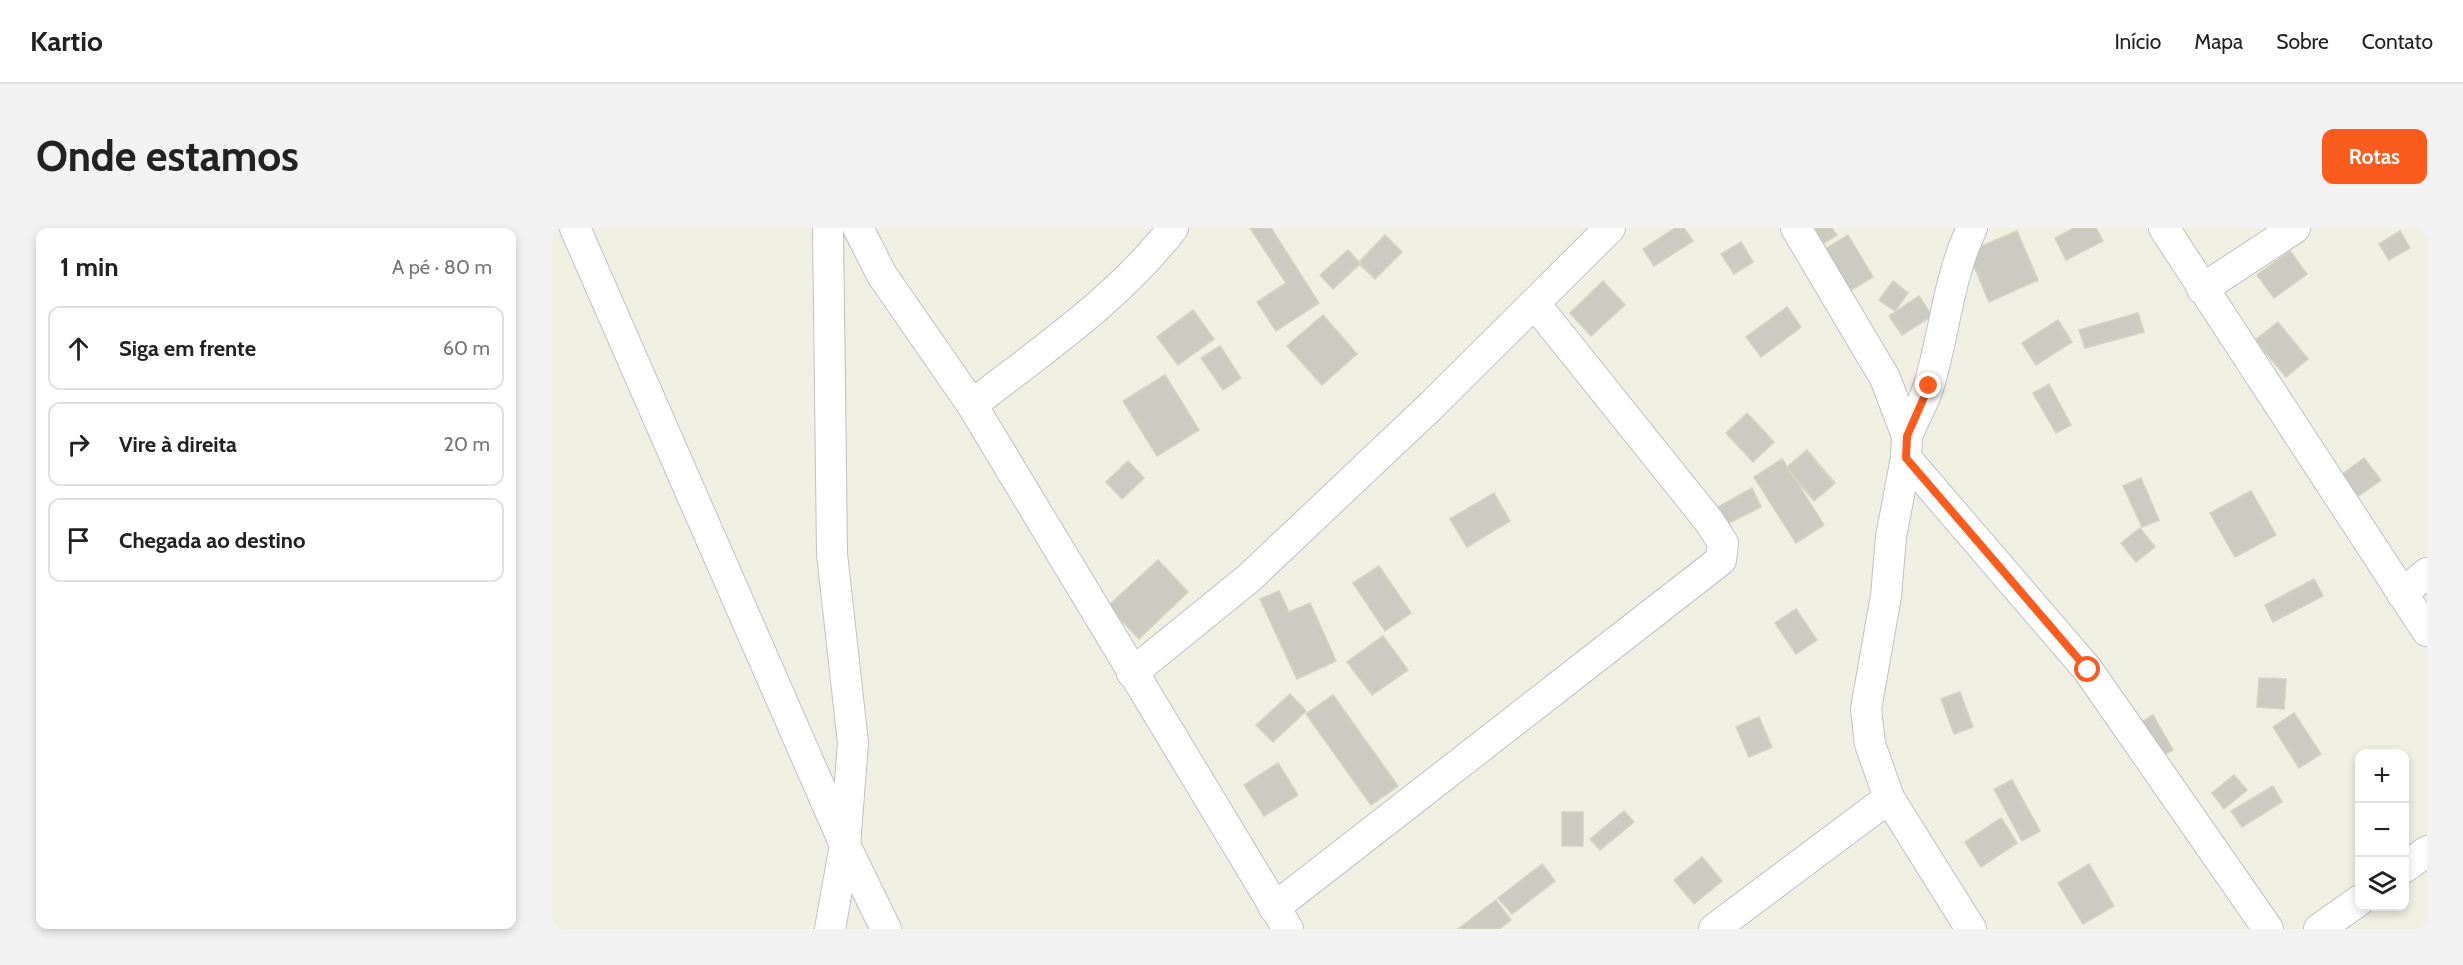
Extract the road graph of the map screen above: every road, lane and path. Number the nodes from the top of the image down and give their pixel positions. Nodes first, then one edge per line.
1 (575, 228) edge
2 (828, 228) edge
3 (858, 228) edge
4 (1173, 228) edge
5 (1610, 228) edge
6 (1796, 228) edge
7 (1972, 228) edge
8 (2164, 228) edge
9 (2295, 228) edge
10 (2202, 289) junction
11 (1535, 304) junction
12 (972, 405) junction
13 (1906, 447) junction
14 (2427, 573) edge
15 (2402, 594) junction
16 (2427, 631) edge
17 (1132, 673) junction
18 (1889, 798) junction
19 (844, 845) junction
20 (2427, 851) edge
21 (2409, 864) edge
22 (2355, 904) edge
23 (1281, 918) edge
24 (830, 929) edge
25 (886, 929) edge
26 (1714, 929) edge
27 (1971, 929) edge
28 (2268, 929) edge
29 (2319, 929) edge

1 - 19 street
2 - 19 street
3 - 12 street
4 - 12 street
5 - 11 street
6 - 13 street
7 - 13 street
8 - 10 street
9 - 10 street
10 - 15 street
11 - 17 street
11 - 23 street
12 - 17 street
13 - 18 street
13 - 28 street
14 - 15 street
15 - 16 street
17 - 23 street
18 - 26 street
18 - 27 street
19 - 24 street
19 - 25 street
20 - 21 street
22 - 29 street

